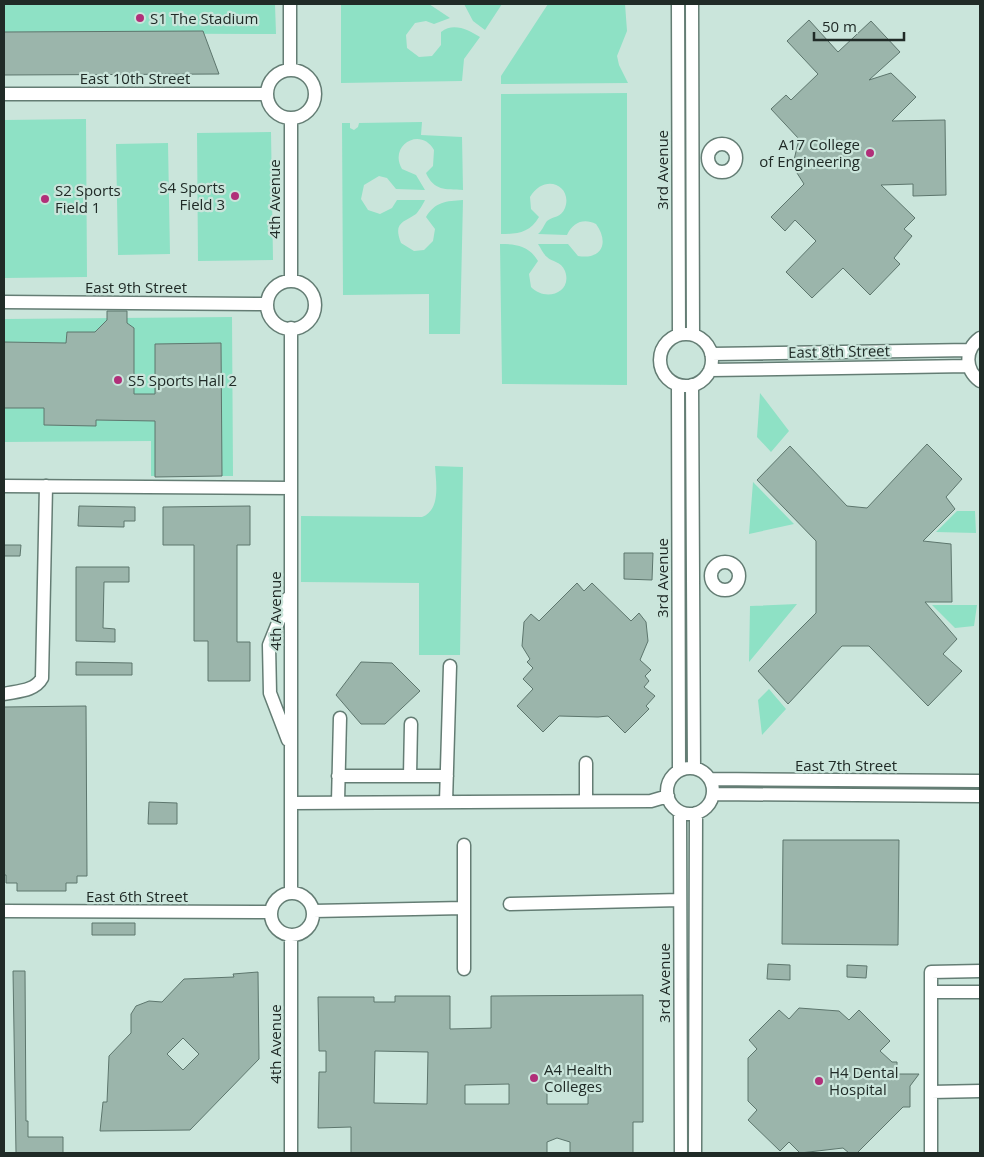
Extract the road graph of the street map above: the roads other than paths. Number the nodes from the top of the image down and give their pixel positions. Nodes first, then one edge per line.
1 (290, 4) edge
2 (678, 4) edge
3 (692, 4) edge
4 (290, 70) junction
5 (4, 94) edge
6 (267, 94) junction
7 (290, 118) junction
8 (692, 144) junction
9 (692, 172) junction
10 (290, 281) junction
11 (4, 302) edge
12 (267, 304) junction
13 (291, 328) junction
14 (679, 335) junction
15 (692, 335) junction
16 (980, 338) edge
17 (970, 350) junction
18 (711, 354) junction
19 (969, 366) junction
20 (710, 370) junction
21 (980, 382) edge
22 (678, 385) junction
23 (692, 385) junction
24 (4, 486) edge
25 (46, 486) junction
26 (291, 488) junction
27 (693, 561) junction
28 (291, 592) junction
29 (693, 595) junction
30 (450, 666) dead end
31 (4, 694) edge
32 (340, 718) dead end
33 (410, 724) dead end
34 (291, 747) junction
35 (586, 763) dead end
36 (694, 768) junction
37 (679, 770) junction
38 (338, 776) junction
39 (410, 776) junction
40 (447, 776) junction
41 (710, 779) junction
42 (980, 781) edge
43 (713, 794) junction
44 (668, 796) junction
45 (980, 796) edge
46 (338, 802) junction
47 (446, 802) junction
48 (586, 802) junction
49 (291, 803) junction
50 (680, 812) junction
51 (696, 813) junction
52 (464, 845) dead end
53 (291, 893) junction
54 (680, 900) junction
55 (510, 904) dead end
56 (464, 908) junction
57 (4, 911) edge
58 (313, 911) junction
59 (271, 912) junction
60 (291, 936) junction
61 (464, 969) dead end
62 (980, 971) edge
63 (931, 992) junction
64 (980, 992) edge
65 (980, 1091) edge
66 (931, 1092) junction
67 (292, 1153) edge
68 (681, 1153) edge
69 (695, 1153) edge
70 (931, 1153) edge

1 - 4 lane
2 - 14 lane, 3rd Avenue
3 - 8 lane, 3rd Avenue
4 - 6 lane
4 - 7 lane
5 - 6 lane, East 10th Street
6 - 7 lane
7 - 10 lane, 4th Avenue
8 - 9 lane, 3rd Avenue
8 - 9 lane
9 - 15 lane, 3rd Avenue
10 - 12 lane
10 - 13 lane
11 - 12 lane, East 9th Street
12 - 13 lane
13 - 26 lane, 4th Avenue
14 - 15 lane
14 - 22 lane
15 - 18 lane
16 - 17 lane
17 - 18 lane, East 8th Street
17 - 19 lane
18 - 20 lane
19 - 20 lane, East 8th Street
19 - 21 lane
20 - 23 lane
22 - 23 lane
22 - 37 lane, 3rd Avenue
23 - 27 lane, 3rd Avenue
24 - 25 lane
25 - 26 lane
25 - 31 lane
26 - 28 lane, 4th Avenue
27 - 29 lane, 3rd Avenue
27 - 29 lane
28 - 34 lane, 4th Avenue
28 - 34 lane
29 - 36 lane, 3rd Avenue
30 - 40 lane
32 - 38 lane
33 - 39 lane
34 - 49 lane, 4th Avenue
35 - 48 lane
36 - 37 lane
36 - 41 lane
37 - 44 lane
38 - 39 lane
38 - 46 lane
39 - 40 lane
40 - 47 lane
41 - 42 lane, East 7th Street
41 - 43 lane
43 - 45 lane, East 7th Street
43 - 51 lane
44 - 48 lane
44 - 50 lane
46 - 47 lane
46 - 49 lane
47 - 48 lane
49 - 53 lane, 4th Avenue
50 - 51 lane
50 - 54 lane, 3rd Avenue
51 - 69 lane
52 - 56 lane
53 - 58 lane
53 - 59 lane
54 - 55 lane
54 - 68 lane, 3rd Avenue
56 - 58 lane
56 - 61 lane
57 - 59 lane, East 6th Street
58 - 60 lane
59 - 60 lane
60 - 67 lane, 4th Avenue
62 - 63 lane
63 - 64 lane
63 - 66 lane
65 - 66 lane
66 - 70 lane

